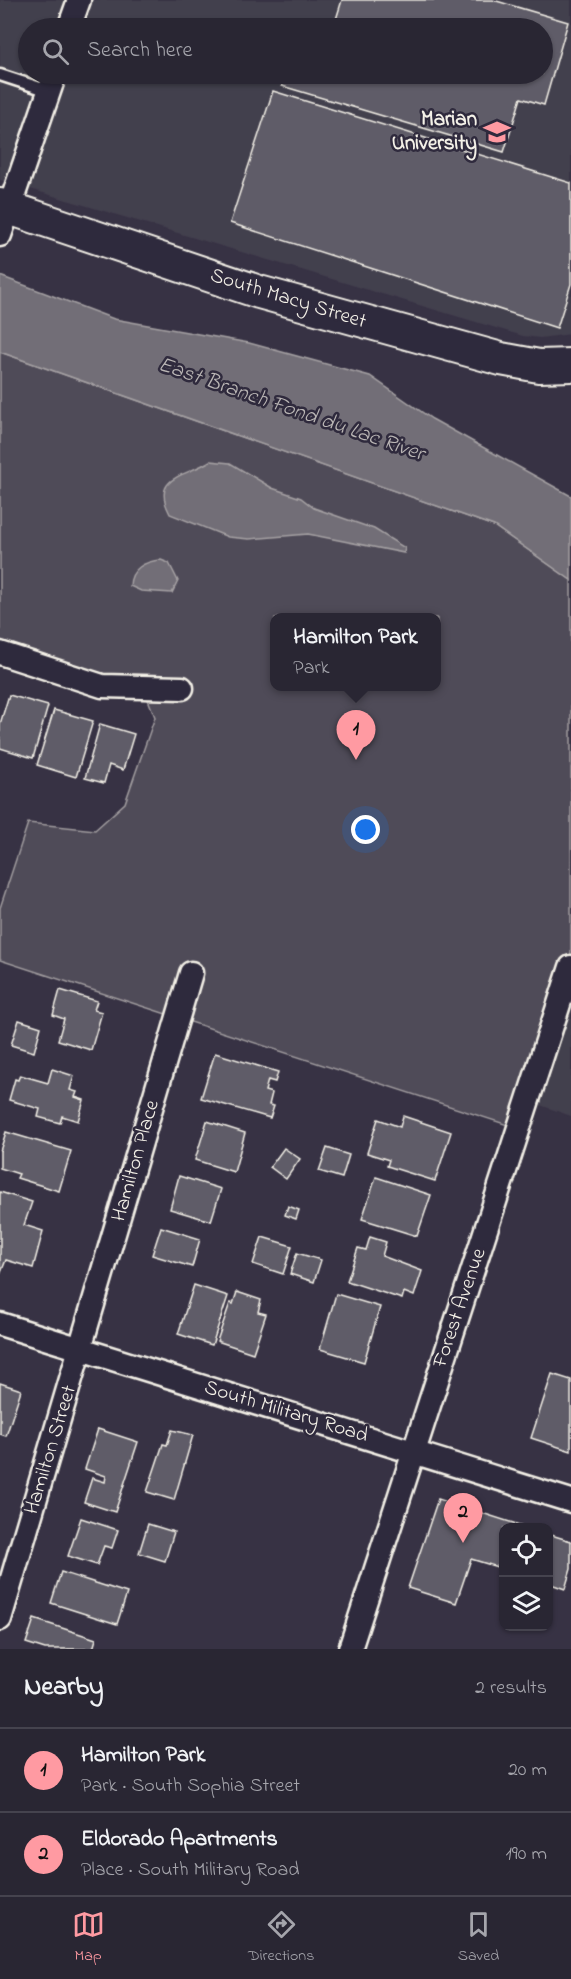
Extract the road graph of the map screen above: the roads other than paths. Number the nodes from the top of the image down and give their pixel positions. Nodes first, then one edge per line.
1 (79, 0) edge
2 (73, 18) edge
3 (0, 75) edge
4 (18, 77) edge
5 (51, 84) edge
6 (4, 216) edge
7 (571, 365) edge
8 (0, 653) edge
9 (182, 688) dead end
10 (571, 967) edge
11 (191, 973) dead end
12 (0, 1324) edge
13 (81, 1349) junction
14 (412, 1451) junction
15 (571, 1501) edge
16 (0, 1619) edge
17 (356, 1647) edge

1 - 2 street
3 - 4 lane
5 - 6 street
6 - 7 main road, South Macy Street
8 - 9 street
10 - 14 street, Forest Avenue
11 - 13 street, Hamilton Place
12 - 13 street, South Military Road
13 - 14 street, South Military Road
13 - 16 street, Hamilton Street
14 - 15 street, South Military Road
14 - 17 street, Forest Avenue

